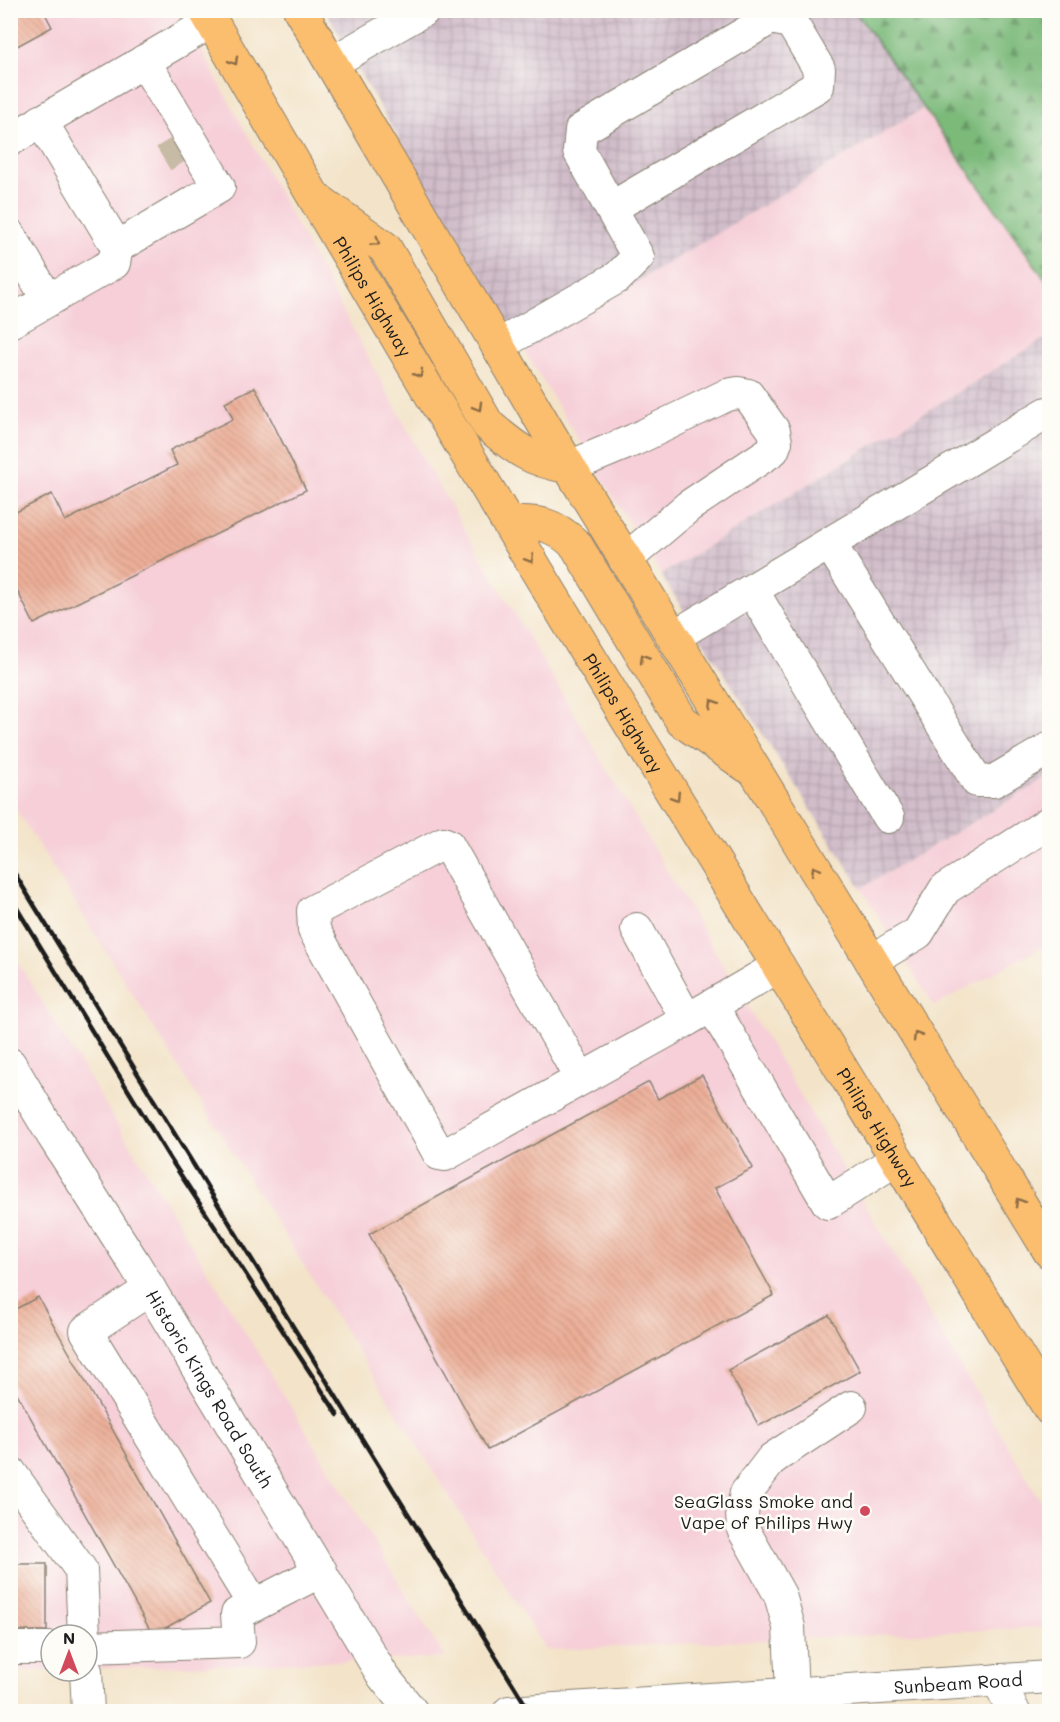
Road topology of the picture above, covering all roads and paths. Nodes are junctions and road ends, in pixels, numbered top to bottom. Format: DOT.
graph roads {
  1 [pos="300,10"];
  2 [pos="424,10"];
  3 [pos="208,16"];
  4 [pos="144,61"];
  5 [pos="331,63"];
  6 [pos="167,99"];
  7 [pos="41,121"];
  8 [pos="10,140"];
  9 [pos="205,195"];
  10 [pos="312,195"];
  11 [pos="611,208"];
  12 [pos="10,236"];
  13 [pos="117,247"];
  14 [pos="48,300"];
  15 [pos="10,322"];
  16 [pos="497,346"];
  17 [pos="1050,414"];
  18 [pos="569,467"];
  19 [pos="509,523"];
  20 [pos="830,544"];
  21 [pos="625,560"];
  22 [pos="752,590"];
  23 [pos="673,637"];
  24 [pos="1050,748"];
  25 [pos="756,772"];
  26 [pos="888,817"];
  27 [pos="1050,822"];
  28 [pos="637,929"];
  29 [pos="871,961"];
  30 [pos="779,966"];
  31 [pos="700,1013"];
  32 [pos="10,1064"];
  33 [pos="581,1079"];
  34 [pos="897,1159"];
  35 [pos="1050,1252"];
  36 [pos="150,1289"];
  37 [pos="851,1407"];
  38 [pos="1050,1409"];
  39 [pos="10,1472"];
  40 [pos="321,1570"];
  41 [pos="254,1605"];
  42 [pos="83,1623"];
  43 [pos="99,1647"];
  44 [pos="10,1648"];
  45 [pos="39,1648"];
  46 [pos="1050,1677"];
  47 [pos="998,1680"];
  48 [pos="87,1683"];
  49 [pos="792,1693"];
  50 [pos="831,1701"];
  51 [pos="88,1712"];
  52 [pos="412,1712"];
  53 [pos="509,1712"];
  54 [pos="1014,1712"];
  1 -- 5 [label="main road"];
  2 -- 5 [label="street"];
  3 -- 4 [label="street"];
  3 -- 10 [label="main road, Philips Highway, one-way"];
  4 -- 6 [label="street"];
  4 -- 7 [label="street"];
  5 -- 16 [label="main road"];
  6 -- 9 [label="street"];
  6 -- 9 [label="street"];
  7 -- 8 [label="street"];
  7 -- 13 [label="street"];
  9 -- 13 [label="street"];
  10 -- 18 [label="main road, one-way"];
  10 -- 19 [label="main road, Philips Highway, one-way"];
  11 -- 11 [label="street"];
  11 -- 16 [label="street"];
  12 -- 14 [label="street"];
  13 -- 14 [label="street"];
  14 -- 15 [label="street"];
  16 -- 18 [label="main road"];
  17 -- 20 [label="street"];
  18 -- 21 [label="main road"];
  18 -- 21 [label="street"];
  25 -- 19 [label="main road, one-way"];
  19 -- 30 [label="main road, Philips Highway, one-way"];
  20 -- 22 [label="street"];
  20 -- 24 [label="street"];
  21 -- 23 [label="main road"];
  22 -- 23 [label="street"];
  22 -- 26 [label="street"];
  25 -- 23 [label="main road, one-way"];
  29 -- 25 [label="main road, one-way"];
  27 -- 29 [label="street"];
  28 -- 31 [label="street"];
  35 -- 29 [label="main road, one-way"];
  30 -- 31 [label="street"];
  30 -- 34 [label="main road, Philips Highway"];
  31 -- 33 [label="street"];
  31 -- 34 [label="street"];
  32 -- 36 [label="street, Historic Kings Road South"];
  33 -- 33 [label="street"];
  34 -- 38 [label="main road, Philips Highway"];
  36 -- 40 [label="street, Historic Kings Road South"];
  36 -- 41 [label="street"];
  37 -- 49 [label="street"];
  39 -- 42 [label="street"];
  40 -- 41 [label="street"];
  40 -- 52 [label="street, Historic Kings Road South"];
  41 -- 43 [label="street"];
  44 -- 45 [label="street"];
  46 -- 47 [label="street, Sunbeam Road"];
  47 -- 50 [label="street, Sunbeam Road"];
  47 -- 54 [label="street"];
  48 -- 51 [label="street"];
  49 -- 50 [label="street, Sunbeam Road"];
  49 -- 53 [label="street, Sunbeam Road"];
}
